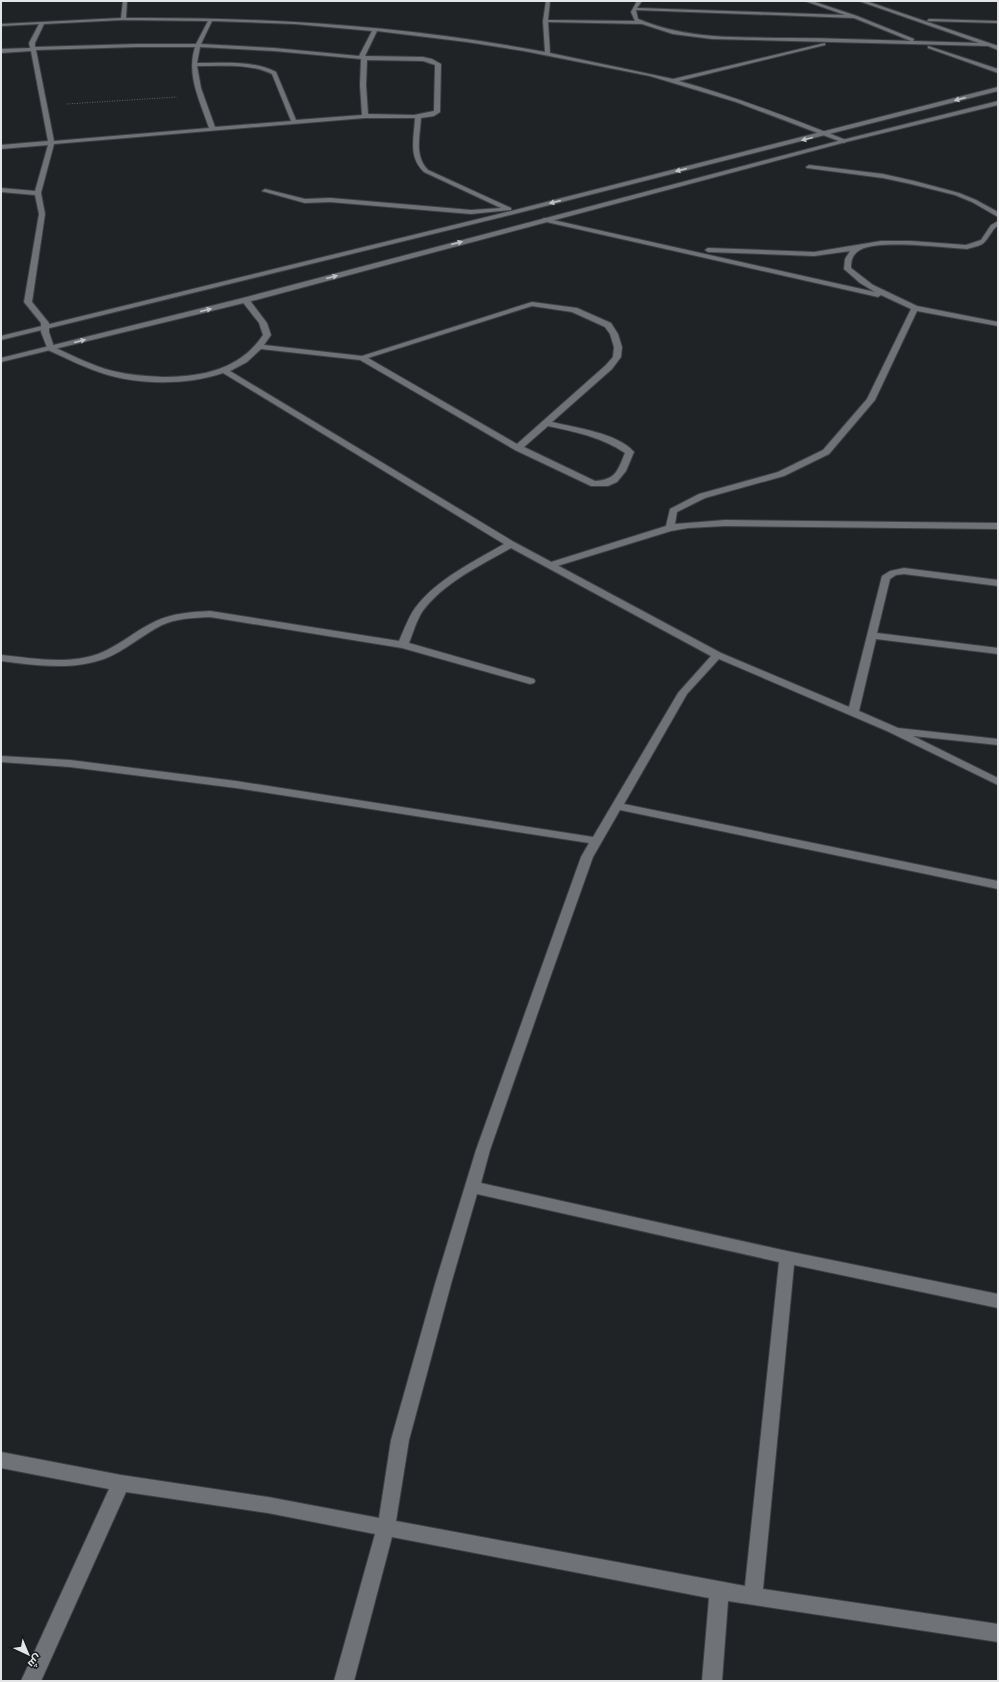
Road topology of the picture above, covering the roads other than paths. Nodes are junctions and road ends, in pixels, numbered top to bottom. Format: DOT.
graph roads {
  1 [pos="125,1"];
  2 [pos="548,1"];
  3 [pos="640,1"];
  4 [pos="807,1"];
  5 [pos="861,1"];
  6 [pos="634,9"];
  7 [pos="856,17"];
  8 [pos="123,19"];
  9 [pos="915,20"];
  10 [pos="210,21"];
  11 [pos="545,21"];
  12 [pos="998,22"];
  13 [pos="42,23"];
  14 [pos="642,23"];
  15 [pos="1,26"];
  16 [pos="972,28"];
  17 [pos="375,30"];
  18 [pos="966,30"];
  19 [pos="954,33"];
  20 [pos="837,41"];
  21 [pos="920,43"];
  22 [pos="198,45"];
  23 [pos="987,45"];
  24 [pos="33,48"];
  25 [pos="998,48"];
  26 [pos="1,50"];
  27 [pos="548,54"];
  28 [pos="364,58"];
  29 [pos="194,64"];
  30 [pos="998,71"];
  31 [pos="673,81"];
  32 [pos="998,89"];
  33 [pos="998,103"];
  34 [pos="365,116"];
  35 [pos="418,116"];
  36 [pos="294,122"];
  37 [pos="874,122"];
  38 [pos="892,128"];
  39 [pos="213,130"];
  40 [pos="826,134"];
  41 [pos="844,141"];
  42 [pos="51,143"];
  43 [pos="1,147"];
  44 [pos="809,167"];
  45 [pos="1,190"];
  46 [pos="265,191"];
  47 [pos="38,193"];
  48 [pos="509,209"];
  49 [pos="516,212"];
  50 [pos="998,215"];
  51 [pos="544,220"];
  52 [pos="998,223"];
  53 [pos="858,248"];
  54 [pos="676,249"];
  55 [pos="891,298"];
  56 [pos="245,300"];
  57 [pos="915,308"];
  58 [pos="998,324"];
  59 [pos="45,326"];
  60 [pos="1,338"];
  61 [pos="260,347"];
  62 [pos="51,348"];
  63 [pos="362,358"];
  64 [pos="1,360"];
  65 [pos="225,371"];
  66 [pos="545,423"];
  67 [pos="518,448"];
  68 [pos="998,526"];
  69 [pos="670,528"];
  70 [pos="511,544"];
  71 [pos="550,565"];
  72 [pos="998,583"];
  73 [pos="872,635"];
  74 [pos="403,645"];
  75 [pos="998,652"];
  76 [pos="717,654"];
  77 [pos="1,658"];
  78 [pos="530,682"];
  79 [pos="853,713"];
  80 [pos="892,730"];
  81 [pos="998,742"];
  82 [pos="1,759"];
  83 [pos="998,782"];
  84 [pos="617,806"];
  85 [pos="597,842"];
  86 [pos="998,885"];
  87 [pos="472,1186"];
  88 [pos="787,1257"];
  89 [pos="998,1301"];
  90 [pos="1,1460"];
  91 [pos="121,1483"];
  92 [pos="386,1527"];
  93 [pos="719,1591"];
  94 [pos="754,1596"];
  95 [pos="998,1633"];
  96 [pos="31,1681"];
  97 [pos="344,1681"];
  98 [pos="712,1681"];
  1 -- 8 [label="street"];
  2 -- 11 [label="street"];
  3 -- 6 [label="street"];
  4 -- 7 [label="street"];
  5 -- 9 [label="street"];
  6 -- 7 [label="street"];
  6 -- 14 [label="street"];
  7 -- 21 [label="street"];
  8 -- 10 [label="street"];
  8 -- 13 [label="street"];
  9 -- 12 [label="street"];
  9 -- 19 [label="street"];
  10 -- 17 [label="street"];
  10 -- 22 [label="street"];
  11 -- 14 [label="street"];
  11 -- 27 [label="street"];
  12 -- 16 [label="street"];
  13 -- 15 [label="street"];
  13 -- 24 [label="street"];
  14 -- 20 [label="street"];
  17 -- 27 [label="street"];
  17 -- 28 [label="street"];
  18 -- 19 [label="street"];
  19 -- 23 [label="street"];
  20 -- 21 [label="street"];
  20 -- 31 [label="street"];
  21 -- 23 [label="street"];
  21 -- 30 [label="street"];
  22 -- 24 [label="street"];
  22 -- 28 [label="street"];
  22 -- 29 [label="street"];
  23 -- 25 [label="street"];
  24 -- 26 [label="street"];
  24 -- 42 [label="street"];
  27 -- 31 [label="street"];
  28 -- 34 [label="street"];
  28 -- 35 [label="street"];
  29 -- 36 [label="street"];
  29 -- 39 [label="street"];
  31 -- 40 [label="street"];
  32 -- 37 [label="street, one-way"];
  33 -- 38 [label="street"];
  34 -- 35 [label="street"];
  34 -- 36 [label="street"];
  35 -- 48 [label="street"];
  36 -- 39 [label="street"];
  37 -- 38 [label="street"];
  37 -- 40 [label="street"];
  38 -- 41 [label="street"];
  39 -- 42 [label="street"];
  40 -- 41 [label="street"];
  40 -- 49 [label="street, one-way"];
  41 -- 51 [label="street"];
  42 -- 43 [label="street"];
  42 -- 47 [label="street"];
  44 -- 50 [label="street"];
  45 -- 47 [label="street"];
  46 -- 48 [label="street"];
  47 -- 59 [label="street"];
  48 -- 49 [label="street"];
  49 -- 59 [label="street"];
  51 -- 54 [label="street"];
  56 -- 51 [label="street, one-way"];
  52 -- 53 [label="street"];
  53 -- 54 [label="street"];
  53 -- 55 [label="street"];
  54 -- 55 [label="street"];
  55 -- 57 [label="street"];
  56 -- 61 [label="street"];
  62 -- 56 [label="street, one-way"];
  57 -- 58 [label="street"];
  57 -- 69 [label="street"];
  59 -- 60 [label="street"];
  59 -- 62 [label="street"];
  61 -- 63 [label="street"];
  61 -- 65 [label="street"];
  62 -- 64 [label="street"];
  62 -- 65 [label="street"];
  63 -- 66 [label="street"];
  63 -- 67 [label="street"];
  65 -- 70 [label="street"];
  66 -- 67 [label="street"];
  66 -- 67 [label="street"];
  68 -- 69 [label="street"];
  69 -- 71 [label="street"];
  70 -- 71 [label="street"];
  70 -- 74 [label="street"];
  71 -- 76 [label="street"];
  72 -- 73 [label="street"];
  73 -- 75 [label="street"];
  73 -- 79 [label="street"];
  74 -- 77 [label="street"];
  74 -- 78 [label="street"];
  76 -- 79 [label="street"];
  76 -- 84 [label="street"];
  79 -- 80 [label="street"];
  80 -- 81 [label="street"];
  80 -- 83 [label="street"];
  82 -- 85 [label="street"];
  84 -- 85 [label="street"];
  84 -- 86 [label="street"];
  85 -- 87 [label="street"];
  87 -- 88 [label="street"];
  87 -- 92 [label="street"];
  88 -- 89 [label="street"];
  88 -- 94 [label="street"];
  90 -- 91 [label="street"];
  91 -- 92 [label="street"];
  91 -- 96 [label="street"];
  92 -- 93 [label="street"];
  92 -- 97 [label="street"];
  93 -- 94 [label="street"];
  93 -- 98 [label="street"];
  94 -- 95 [label="street"];
}
